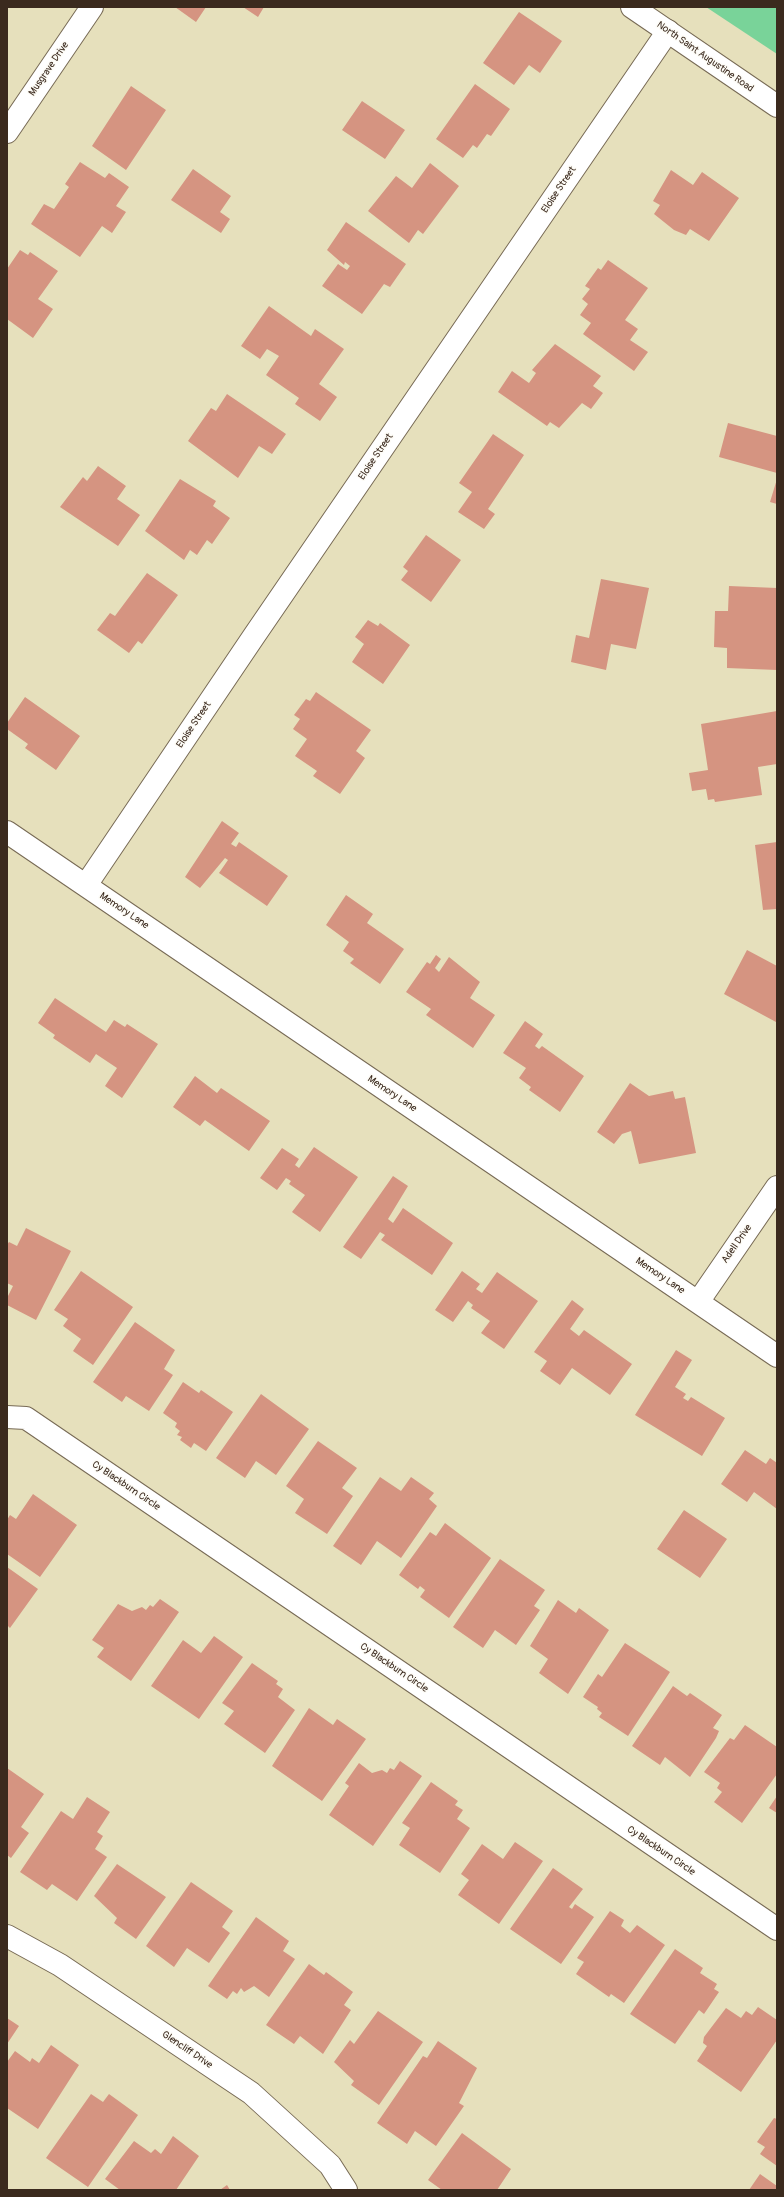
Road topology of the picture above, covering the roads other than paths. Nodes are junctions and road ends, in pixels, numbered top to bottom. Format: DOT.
graph roads {
  1 [pos="92,7"];
  2 [pos="632,7"];
  3 [pos="668,31"];
  4 [pos="777,106"];
  5 [pos="7,132"];
  6 [pos="7,832"];
  7 [pos="86,885"];
  8 [pos="777,1187"];
  9 [pos="698,1302"];
  10 [pos="777,1356"];
  11 [pos="7,1417"];
  12 [pos="777,1929"];
  13 [pos="7,1936"];
  14 [pos="346,2190"];
  1 -- 5 [label="street, Musgrave Drive"];
  2 -- 3 [label="street, North Saint Augustine Road"];
  3 -- 4 [label="street, North Saint Augustine Road"];
  3 -- 7 [label="street, Eloise Street"];
  6 -- 7 [label="street, Memory Lane"];
  7 -- 9 [label="street, Memory Lane"];
  8 -- 9 [label="street, Adell Drive"];
  9 -- 10 [label="street, Memory Lane"];
  11 -- 12 [label="street, Cy Blackburn Circle"];
  13 -- 14 [label="street, Glencliff Drive"];
}
